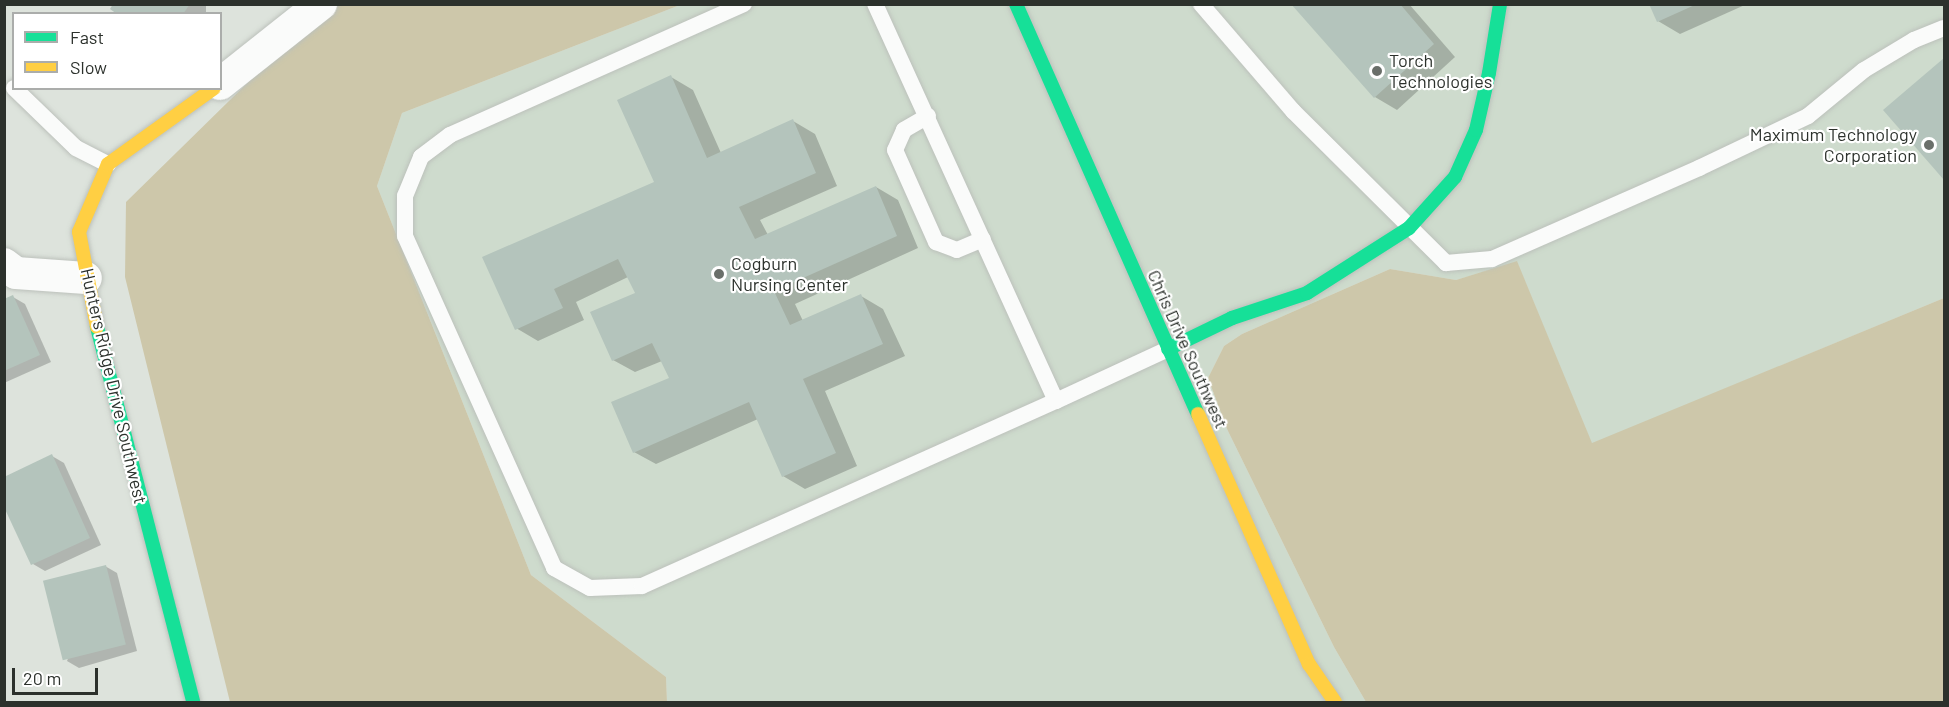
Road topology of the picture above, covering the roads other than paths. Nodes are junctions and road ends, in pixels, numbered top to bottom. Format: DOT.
graph roads {
  1 [pos="321,4"];
  2 [pos="744,4"];
  3 [pos="875,4"];
  4 [pos="1016,4"];
  5 [pos="1201,4"];
  6 [pos="1500,4"];
  7 [pos="1944,28"];
  8 [pos="222,82"];
  9 [pos="16,90"];
  10 [pos="211,90"];
  11 [pos="928,116"];
  12 [pos="108,164"];
  13 [pos="1409,228"];
  14 [pos="983,239"];
  15 [pos="4,264"];
  16 [pos="87,278"];
  17 [pos="1168,349"];
  18 [pos="1056,401"];
  19 [pos="193,702"];
  20 [pos="1335,702"];
  1 -- 8 [label="street"];
  2 -- 18 [label="lane"];
  3 -- 11 [label="lane"];
  4 -- 17 [label="street, Chris Drive Southwest"];
  5 -- 13 [label="lane"];
  6 -- 13 [label="street"];
  7 -- 13 [label="lane"];
  9 -- 12 [label="lane"];
  10 -- 12 [label="street"];
  11 -- 14 [label="lane"];
  11 -- 14 [label="lane"];
  12 -- 16 [label="street, Hunters Ridge Drive Southwest"];
  13 -- 17 [label="street"];
  14 -- 18 [label="lane"];
  15 -- 16 [label="street"];
  16 -- 19 [label="street, Hunters Ridge Drive Southwest"];
  17 -- 18 [label="lane"];
  17 -- 20 [label="street, Chris Drive Southwest"];
}
